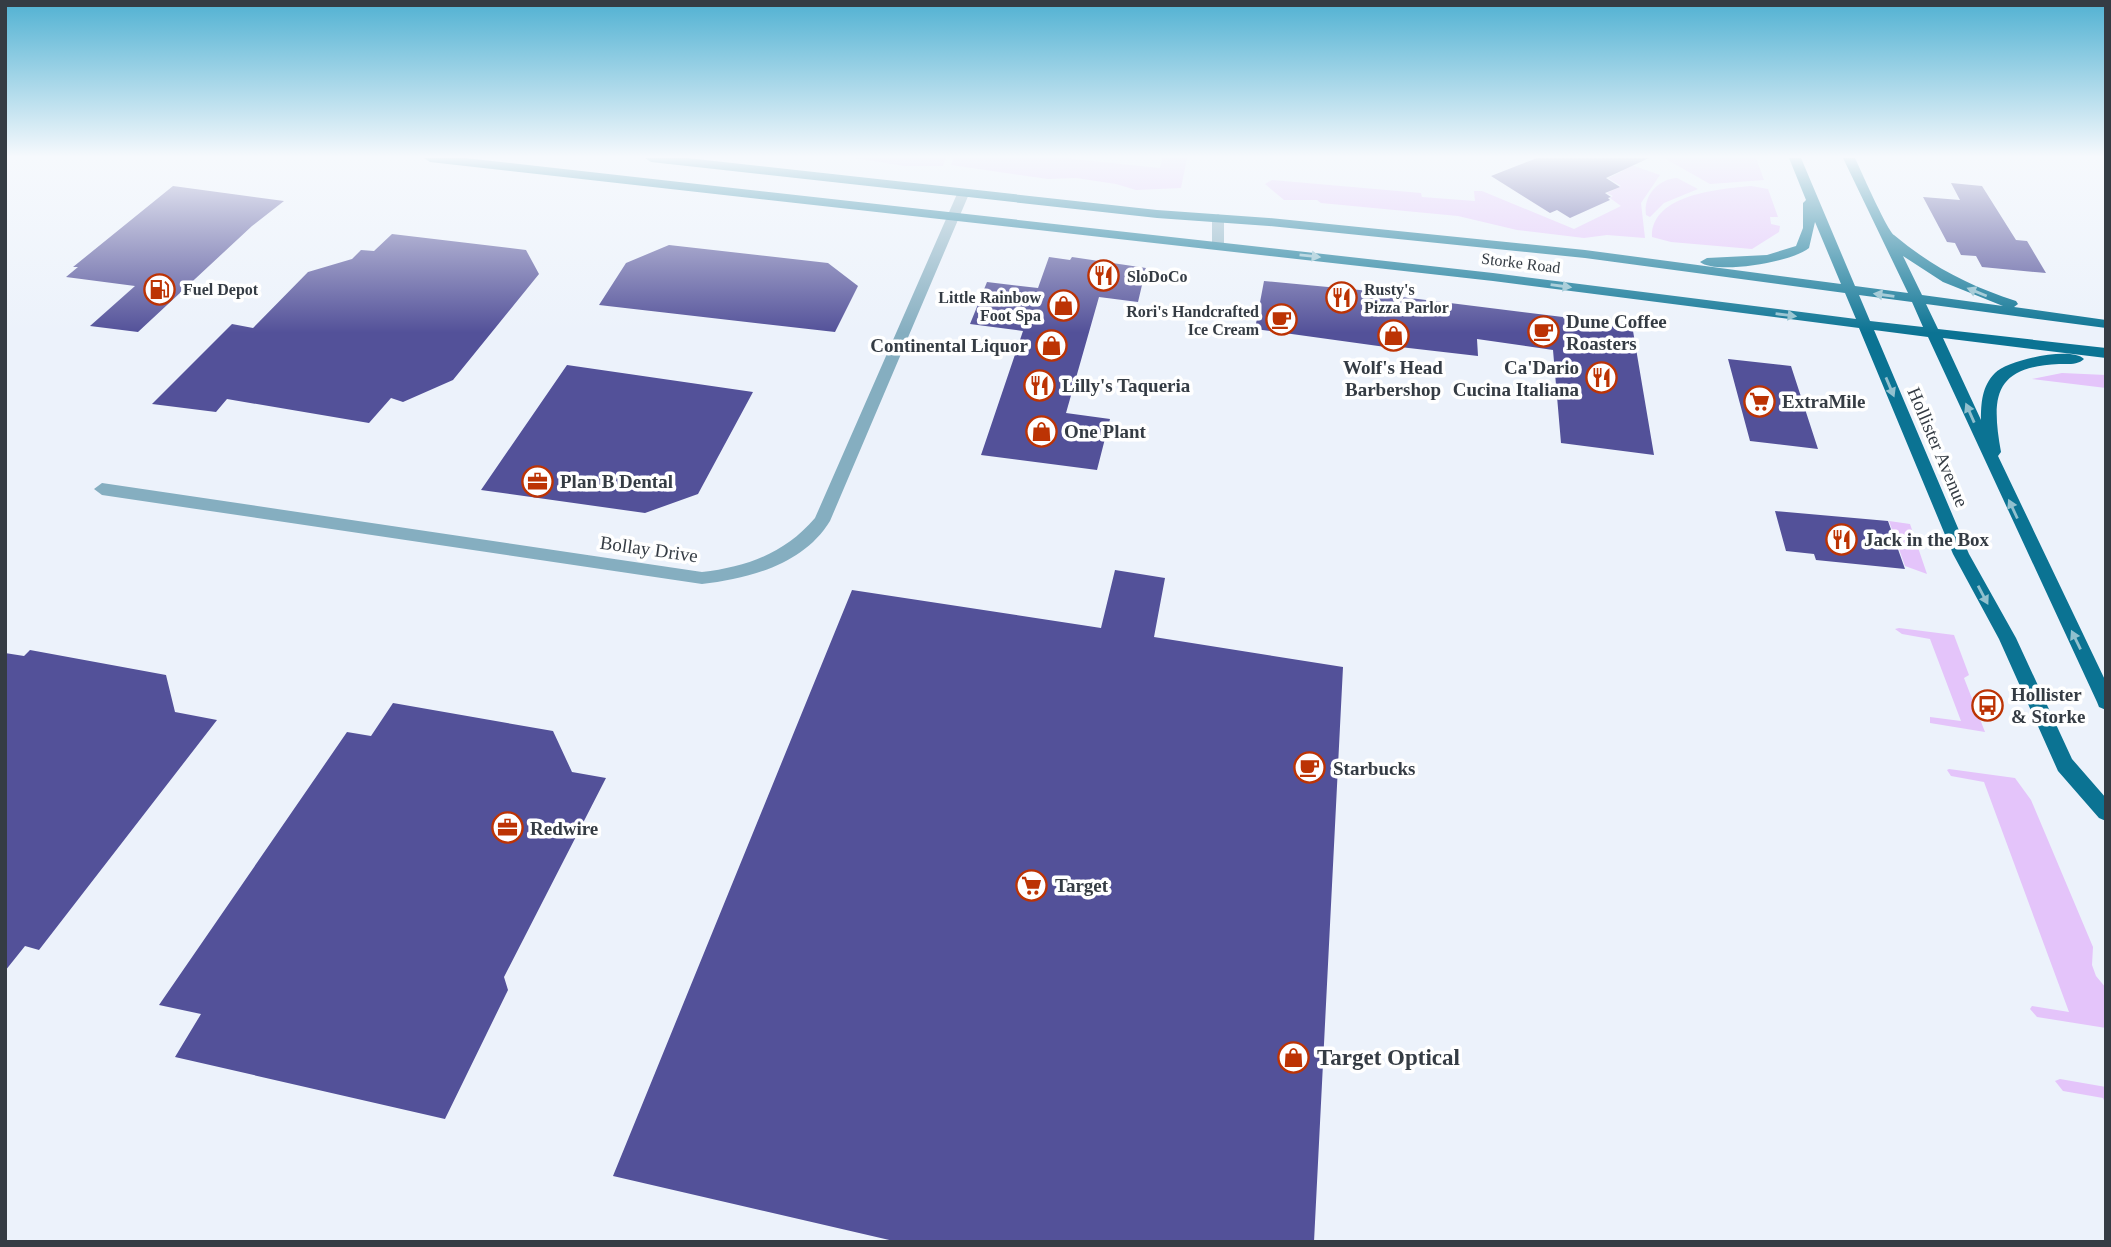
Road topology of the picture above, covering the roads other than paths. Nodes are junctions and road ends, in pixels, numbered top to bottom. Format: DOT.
graph roads {
  1 [pos="946,216"];
  2 [pos="1199,216"];
  3 [pos="1809,216"];
  4 [pos="1819,216"];
  5 [pos="1878,216"];
  6 [pos="953,217"];
  7 [pos="1218,218"];
  8 [pos="1881,223"];
  9 [pos="1218,246"];
  10 [pos="1585,254"];
  11 [pos="1850,290"];
  12 [pos="1918,300"];
  13 [pos="2090,322"];
  14 [pos="2106,324"];
  15 [pos="1863,325"];
  16 [pos="1933,333"];
  17 [pos="2106,352"];
  18 [pos="2106,359"];
  19 [pos="1998,475"];
  20 [pos="102,489"];
  21 [pos="2106,702"];
  22 [pos="2106,812"];
  1 -- 6 [label="main road, Storke Road"];
  2 -- 7 [label="main road, Storke Road"];
  3 -- 10 [label="main road"];
  4 -- 11 [label="main road, Hollister Avenue"];
  5 -- 8 [label="main road"];
  6 -- 9 [label="main road, Storke Road"];
  6 -- 20 [label="street, Bollay Drive"];
  7 -- 9 [label="street"];
  7 -- 10 [label="main road, Storke Road"];
  8 -- 12 [label="main road"];
  13 -- 8 [label="main road, one-way"];
  9 -- 15 [label="main road, Storke Road, one-way"];
  10 -- 11 [label="main road, Storke Road"];
  12 -- 11 [label="main road, Storke Road, one-way"];
  11 -- 15 [label="main road, Hollister Avenue"];
  12 -- 13 [label="main road, Storke Road"];
  12 -- 16 [label="main road"];
  13 -- 14 [label="main road, Storke Road"];
  15 -- 16 [label="main road, Storke Road"];
  15 -- 22 [label="main road, Hollister Avenue, one-way"];
  16 -- 17 [label="main road, Storke Road"];
  19 -- 16 [label="main road, one-way"];
  18 -- 19 [label="main road"];
  21 -- 19 [label="main road, one-way"];
}
